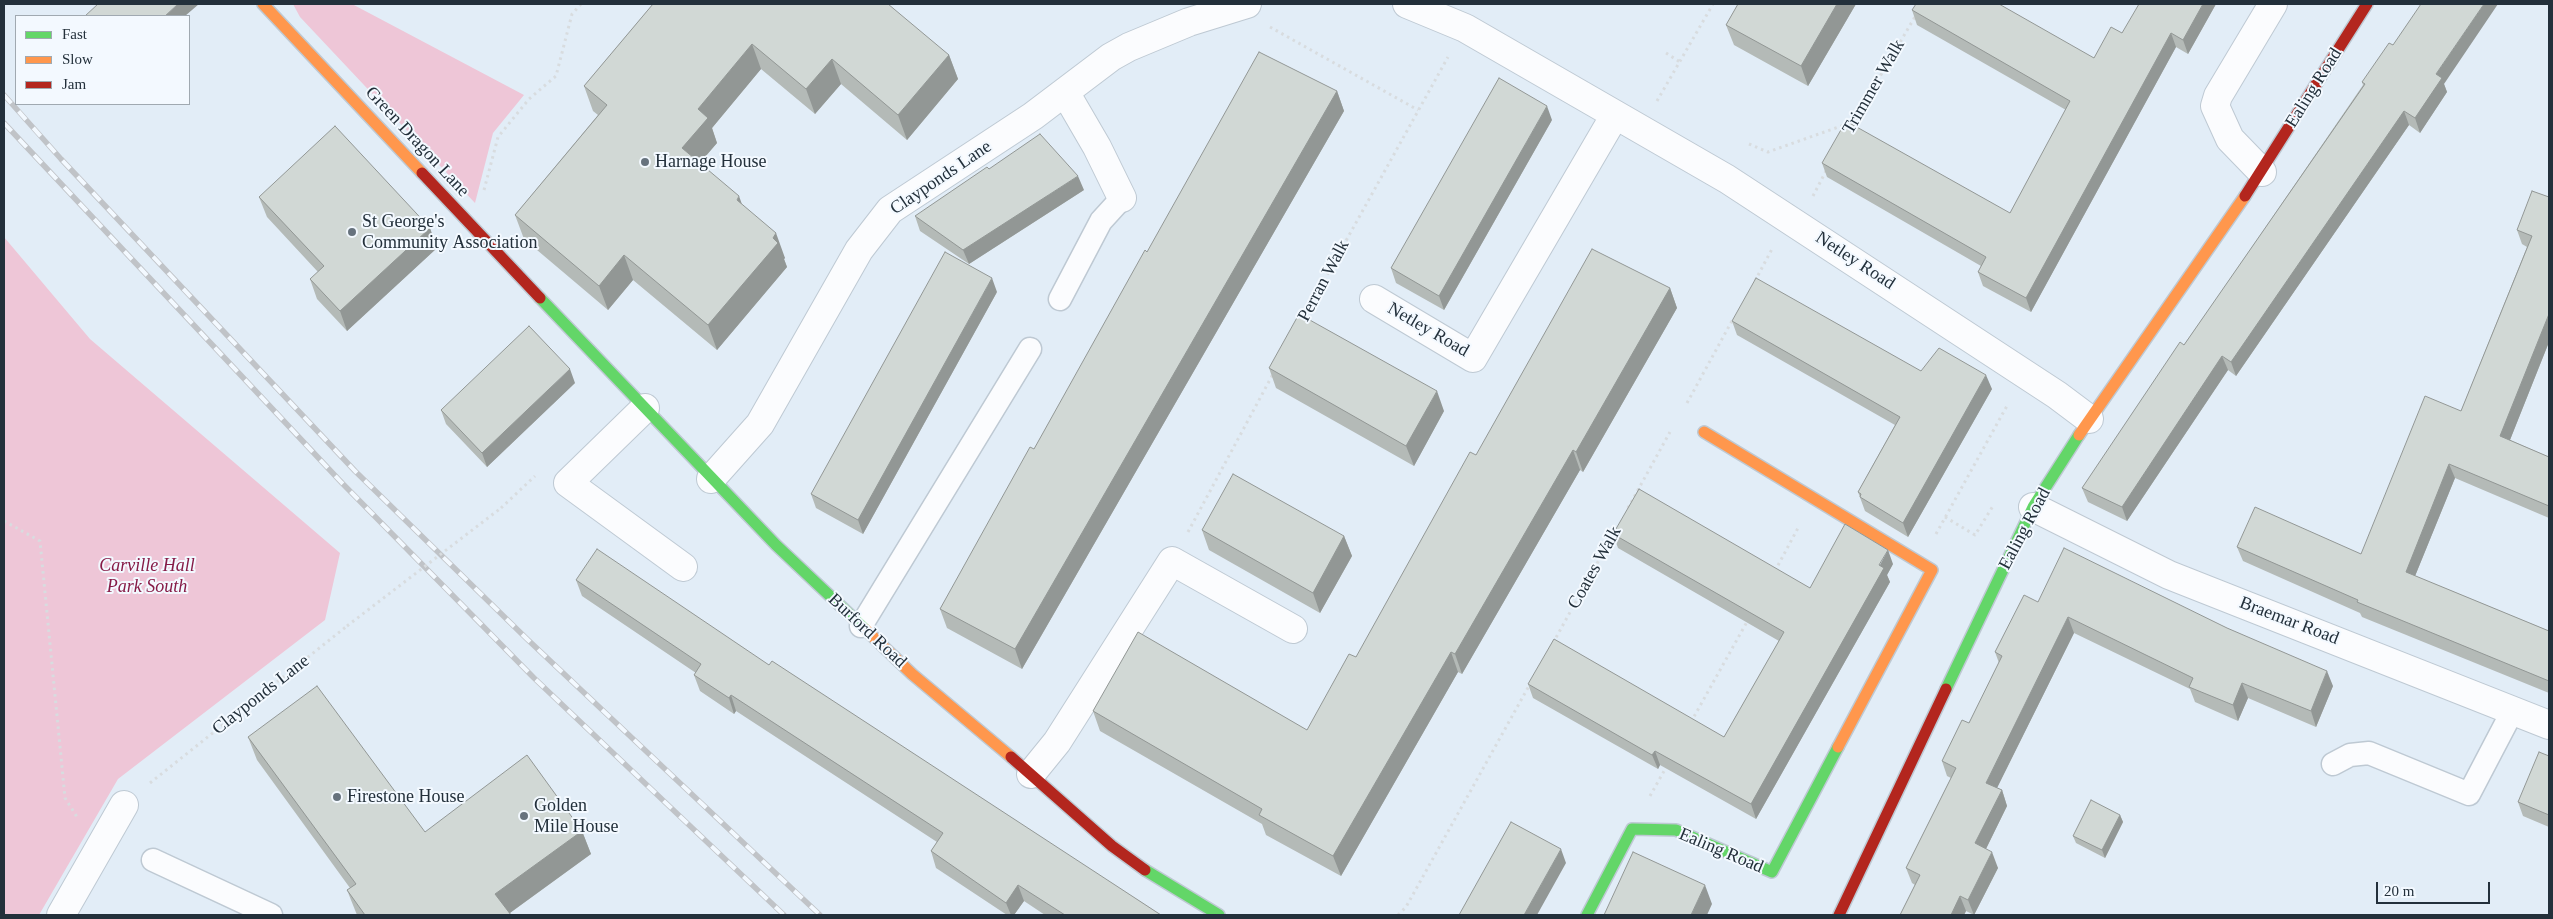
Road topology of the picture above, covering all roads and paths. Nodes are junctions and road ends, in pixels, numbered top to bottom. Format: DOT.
graph roads {
  1 [pos="263,4"];
  2 [pos="581,4"];
  3 [pos="1407,4"];
  4 [pos="1712,4"];
  5 [pos="2273,4"];
  6 [pos="2367,4"];
  7 [pos="1240,5"];
  8 [pos="1918,12"];
  9 [pos="1465,28"];
  10 [pos="1666,53"];
  11 [pos="1680,62"];
  12 [pos="1065,92"];
  13 [pos="1418,110"];
  14 [pos="1615,115"];
  15 [pos="1853,122"];
  16 [pos="1641,130"];
  17 [pos="1849,130"];
  18 [pos="1749,144"];
  19 [pos="1830,164"];
  20 [pos="2262,172"];
  21 [pos="1122,198"];
  22 [pos="1794,221"];
  23 [pos="474,228"];
  24 [pos="1750,288"];
  25 [pos="1060,299"];
  26 [pos="1374,299"];
  27 [pos="1736,314"];
  28 [pos="1299,326"];
  29 [pos="1030,349"];
  30 [pos="1276,370"];
  31 [pos="2016,401"];
  32 [pos="645,408"];
  33 [pos="1682,410"];
  34 [pos="2089,419"];
  35 [pos="1673,428"];
  36 [pos="1704,432"];
  37 [pos="711,479"];
  38 [pos="1815,499"];
  39 [pos="1996,503"];
  40 [pos="2033,507"];
  41 [pos="500,508"];
  42 [pos="1624,515"];
  43 [pos="1945,518"];
  44 [pos="4,521"];
  45 [pos="1619,524"];
  46 [pos="1172,561"];
  47 [pos="1919,562"];
  48 [pos="683,567"];
  49 [pos="1771,577"];
  50 [pos="1752,612"];
  51 [pos="860,626"];
  52 [pos="1293,629"];
  53 [pos="1551,646"];
  54 [pos="1532,681"];
  55 [pos="2513,710"];
  56 [pos="1690,725"];
  57 [pos="2549,725"];
  58 [pos="1670,760"];
  59 [pos="2333,764"];
  60 [pos="1031,774"];
  61 [pos="124,805"];
  62 [pos="1632,829"];
  63 [pos="106,835"];
  64 [pos="153,860"];
  65 [pos="61,915"];
  66 [pos="271,915"];
  67 [pos="1219,915"];
  68 [pos="1398,915"];
  69 [pos="1587,915"];
  70 [pos="1839,915"];
  1 -- 23 [label="street, Green Dragon Lane"];
  2 -- 23 [label="path"];
  3 -- 9 [label="street, Netley Road"];
  4 -- 11 [label="path"];
  5 -- 20 [label="street"];
  6 -- 20 [label="street, Ealing Road"];
  7 -- 12 [label="street, Clayponds Lane"];
  7 -- 13 [label="path"];
  8 -- 15 [label="path, Trimmer Walk"];
  9 -- 13 [label="path, Perran Walk"];
  9 -- 14 [label="street, Netley Road"];
  10 -- 11 [label="path"];
  11 -- 16 [label="path"];
  12 -- 21 [label="street"];
  12 -- 37 [label="street, Clayponds Lane"];
  13 -- 28 [label="path, Perran Walk"];
  14 -- 16 [label="street, Netley Road"];
  14 -- 26 [label="street, Netley Road"];
  15 -- 17 [label="path, Trimmer Walk"];
  15 -- 18 [label="path"];
  16 -- 22 [label="street, Netley Road"];
  19 -- 22 [label="path"];
  20 -- 34 [label="street, Ealing Road"];
  21 -- 25 [label="lane"];
  22 -- 24 [label="path"];
  22 -- 34 [label="street, Netley Road"];
  23 -- 32 [label="street, Green Dragon Lane"];
  27 -- 33 [label="path"];
  29 -- 51 [label="lane"];
  30 -- 46 [label="path"];
  31 -- 43 [label="path"];
  32 -- 37 [label="street, Green Dragon Lane"];
  32 -- 48 [label="street"];
  34 -- 40 [label="street, Ealing Road"];
  35 -- 42 [label="path, Coates Walk"];
  36 -- 38 [label="street"];
  37 -- 51 [label="street, Burford Road"];
  38 -- 47 [label="street"];
  38 -- 49 [label="path"];
  39 -- 43 [label="path"];
  40 -- 55 [label="street, Braemar Road"];
  40 -- 70 [label="street, Ealing Road"];
  41 -- 61 [label="path, Clayponds Lane, bridge"];
  43 -- 47 [label="path"];
  44 -- 63 [label="path"];
  45 -- 53 [label="path, Coates Walk"];
  46 -- 52 [label="street"];
  46 -- 60 [label="street"];
  47 -- 62 [label="street, Ealing Road"];
  50 -- 56 [label="path"];
  51 -- 60 [label="street, Burford Road"];
  54 -- 68 [label="path"];
  55 -- 57 [label="street, Braemar Road"];
  55 -- 59 [label="lane"];
  58 -- 62 [label="path"];
  60 -- 67 [label="street, Burford Road"];
  61 -- 63 [label="street"];
  62 -- 69 [label="street"];
  63 -- 65 [label="street"];
  64 -- 66 [label="lane"];
}
